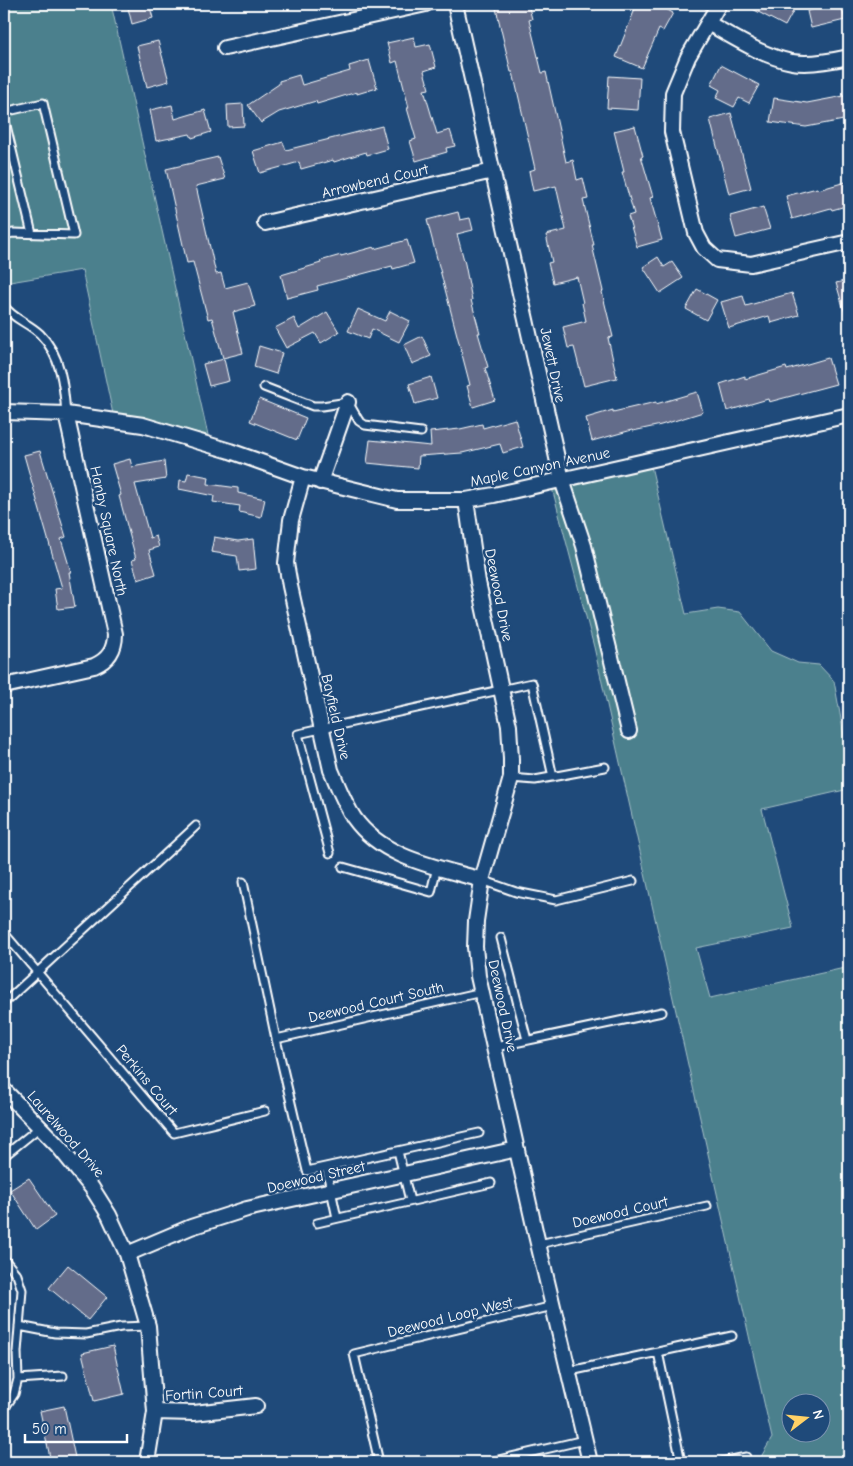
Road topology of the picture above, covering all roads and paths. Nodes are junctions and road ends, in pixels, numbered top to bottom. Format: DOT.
graph roads {
  1 [pos="426,4"];
  2 [pos="455,4"];
  3 [pos="719,4"];
  4 [pos="708,24"];
  5 [pos="225,48"];
  6 [pos="849,57"];
  7 [pos="4,112"];
  8 [pos="4,117"];
  9 [pos="493,171"];
  10 [pos="265,223"];
  11 [pos="4,234"];
  12 [pos="32,234"];
  13 [pos="849,242"];
  14 [pos="4,306"];
  15 [pos="264,387"];
  16 [pos="348,402"];
  17 [pos="4,412"];
  18 [pos="66,414"];
  19 [pos="849,415"];
  20 [pos="421,432"];
  21 [pos="303,477"];
  22 [pos="562,480"];
  23 [pos="320,482"];
  24 [pos="466,500"];
  25 [pos="4,686"];
  26 [pos="502,689"];
  27 [pos="322,729"];
  28 [pos="629,731"];
  29 [pos="605,766"];
  30 [pos="553,777"];
  31 [pos="511,778"];
  32 [pos="196,826"];
  33 [pos="330,853"];
  34 [pos="342,867"];
  35 [pos="438,867"];
  36 [pos="482,880"];
  37 [pos="633,881"];
  38 [pos="243,882"];
  39 [pos="4,934"];
  40 [pos="501,938"];
  41 [pos="37,972"];
  42 [pos="482,992"];
  43 [pos="4,1004"];
  44 [pos="662,1012"];
  45 [pos="276,1039"];
  46 [pos="527,1040"];
  47 [pos="496,1047"];
  48 [pos="4,1090"];
  49 [pos="265,1111"];
  50 [pos="40,1126"];
  51 [pos="479,1133"];
  52 [pos="517,1148"];
  53 [pos="398,1151"];
  54 [pos="4,1156"];
  55 [pos="326,1167"];
  56 [pos="404,1174"];
  57 [pos="490,1183"];
  58 [pos="331,1190"];
  59 [pos="410,1201"];
  60 [pos="707,1206"];
  61 [pos="337,1218"];
  62 [pos="317,1223"];
  63 [pos="539,1244"];
  64 [pos="127,1254"];
  65 [pos="4,1259"];
  66 [pos="553,1306"];
  67 [pos="19,1326"];
  68 [pos="148,1326"];
  69 [pos="732,1336"];
  70 [pos="658,1352"];
  71 [pos="570,1371"];
  72 [pos="63,1376"];
  73 [pos="18,1379"];
  74 [pos="256,1406"];
  75 [pos="4,1409"];
  76 [pos="154,1412"];
  77 [pos="584,1440"];
  78 [pos="746,1457"];
  79 [pos="147,1462"];
  80 [pos="379,1462"];
  81 [pos="490,1462"];
  82 [pos="590,1462"];
  83 [pos="681,1462"];
  84 [pos="722,1462"];
  1 -- 5 [label="street"];
  2 -- 9 [label="street, Jewett Drive"];
  3 -- 4 [label="street"];
  4 -- 6 [label="street"];
  4 -- 13 [label="street"];
  7 -- 12 [label="lane"];
  8 -- 12 [label="lane"];
  9 -- 10 [label="street, Arrowbend Court"];
  9 -- 22 [label="street, Jewett Drive"];
  11 -- 12 [label="lane"];
  14 -- 18 [label="lane"];
  15 -- 16 [label="lane"];
  16 -- 20 [label="lane"];
  16 -- 23 [label="street"];
  17 -- 18 [label="street, Maple Canyon Avenue"];
  18 -- 21 [label="street, Maple Canyon Avenue"];
  18 -- 25 [label="street, Hanby Square North"];
  19 -- 22 [label="street, Maple Canyon Avenue"];
  21 -- 23 [label="street, Maple Canyon Avenue"];
  21 -- 27 [label="street, Bayfield Drive"];
  22 -- 24 [label="street, Maple Canyon Avenue"];
  22 -- 28 [label="street, Jewett Drive"];
  23 -- 24 [label="street, Maple Canyon Avenue"];
  24 -- 26 [label="street, Deewood Drive"];
  26 -- 27 [label="lane"];
  26 -- 30 [label="lane"];
  26 -- 31 [label="street, Deewood Drive"];
  27 -- 33 [label="lane"];
  27 -- 35 [label="street, Bayfield Drive"];
  29 -- 30 [label="lane"];
  30 -- 31 [label="lane"];
  31 -- 36 [label="street, Deewood Drive"];
  32 -- 41 [label="lane"];
  34 -- 35 [label="lane"];
  35 -- 36 [label="street, Bayfield Drive"];
  36 -- 37 [label="lane"];
  36 -- 42 [label="street, Deewood Drive"];
  38 -- 45 [label="lane"];
  39 -- 41 [label="lane, Perkins Court"];
  40 -- 46 [label="lane"];
  41 -- 43 [label="lane"];
  41 -- 49 [label="lane, Perkins Court"];
  42 -- 45 [label="lane, Deewood Court South"];
  42 -- 47 [label="street, Deewood Drive"];
  44 -- 46 [label="lane"];
  45 -- 55 [label="lane"];
  46 -- 47 [label="lane"];
  47 -- 52 [label="street, Deewood Drive"];
  48 -- 50 [label="street, Laurelwood Drive"];
  50 -- 54 [label="lane"];
  50 -- 64 [label="street, Laurelwood Drive"];
  51 -- 53 [label="lane"];
  52 -- 56 [label="street, Doewood Street"];
  52 -- 63 [label="street, Deewood Drive"];
  53 -- 55 [label="lane"];
  53 -- 56 [label="lane"];
  55 -- 58 [label="lane"];
  56 -- 58 [label="street, Doewood Street"];
  56 -- 59 [label="lane"];
  57 -- 59 [label="lane"];
  58 -- 61 [label="lane"];
  58 -- 64 [label="street, Doewood Street"];
  59 -- 61 [label="lane"];
  60 -- 63 [label="lane, Doewood Court"];
  61 -- 62 [label="lane"];
  63 -- 66 [label="street, Deewood Drive"];
  64 -- 68 [label="street, Laurelwood Drive"];
  65 -- 67 [label="lane"];
  66 -- 71 [label="street, Deewood Drive"];
  66 -- 80 [label="lane, Deewood Loop West"];
  67 -- 68 [label="lane"];
  67 -- 73 [label="lane"];
  68 -- 76 [label="street, Laurelwood Drive"];
  69 -- 70 [label="lane"];
  70 -- 71 [label="lane"];
  70 -- 83 [label="lane"];
  71 -- 77 [label="street, Deewood Drive"];
  72 -- 73 [label="lane"];
  73 -- 75 [label="lane"];
  74 -- 76 [label="street, Fortin Court"];
  76 -- 79 [label="street, Laurelwood Drive"];
  77 -- 81 [label="lane"];
  77 -- 82 [label="street, Deewood Drive"];
  78 -- 84 [label="lane"];
}
